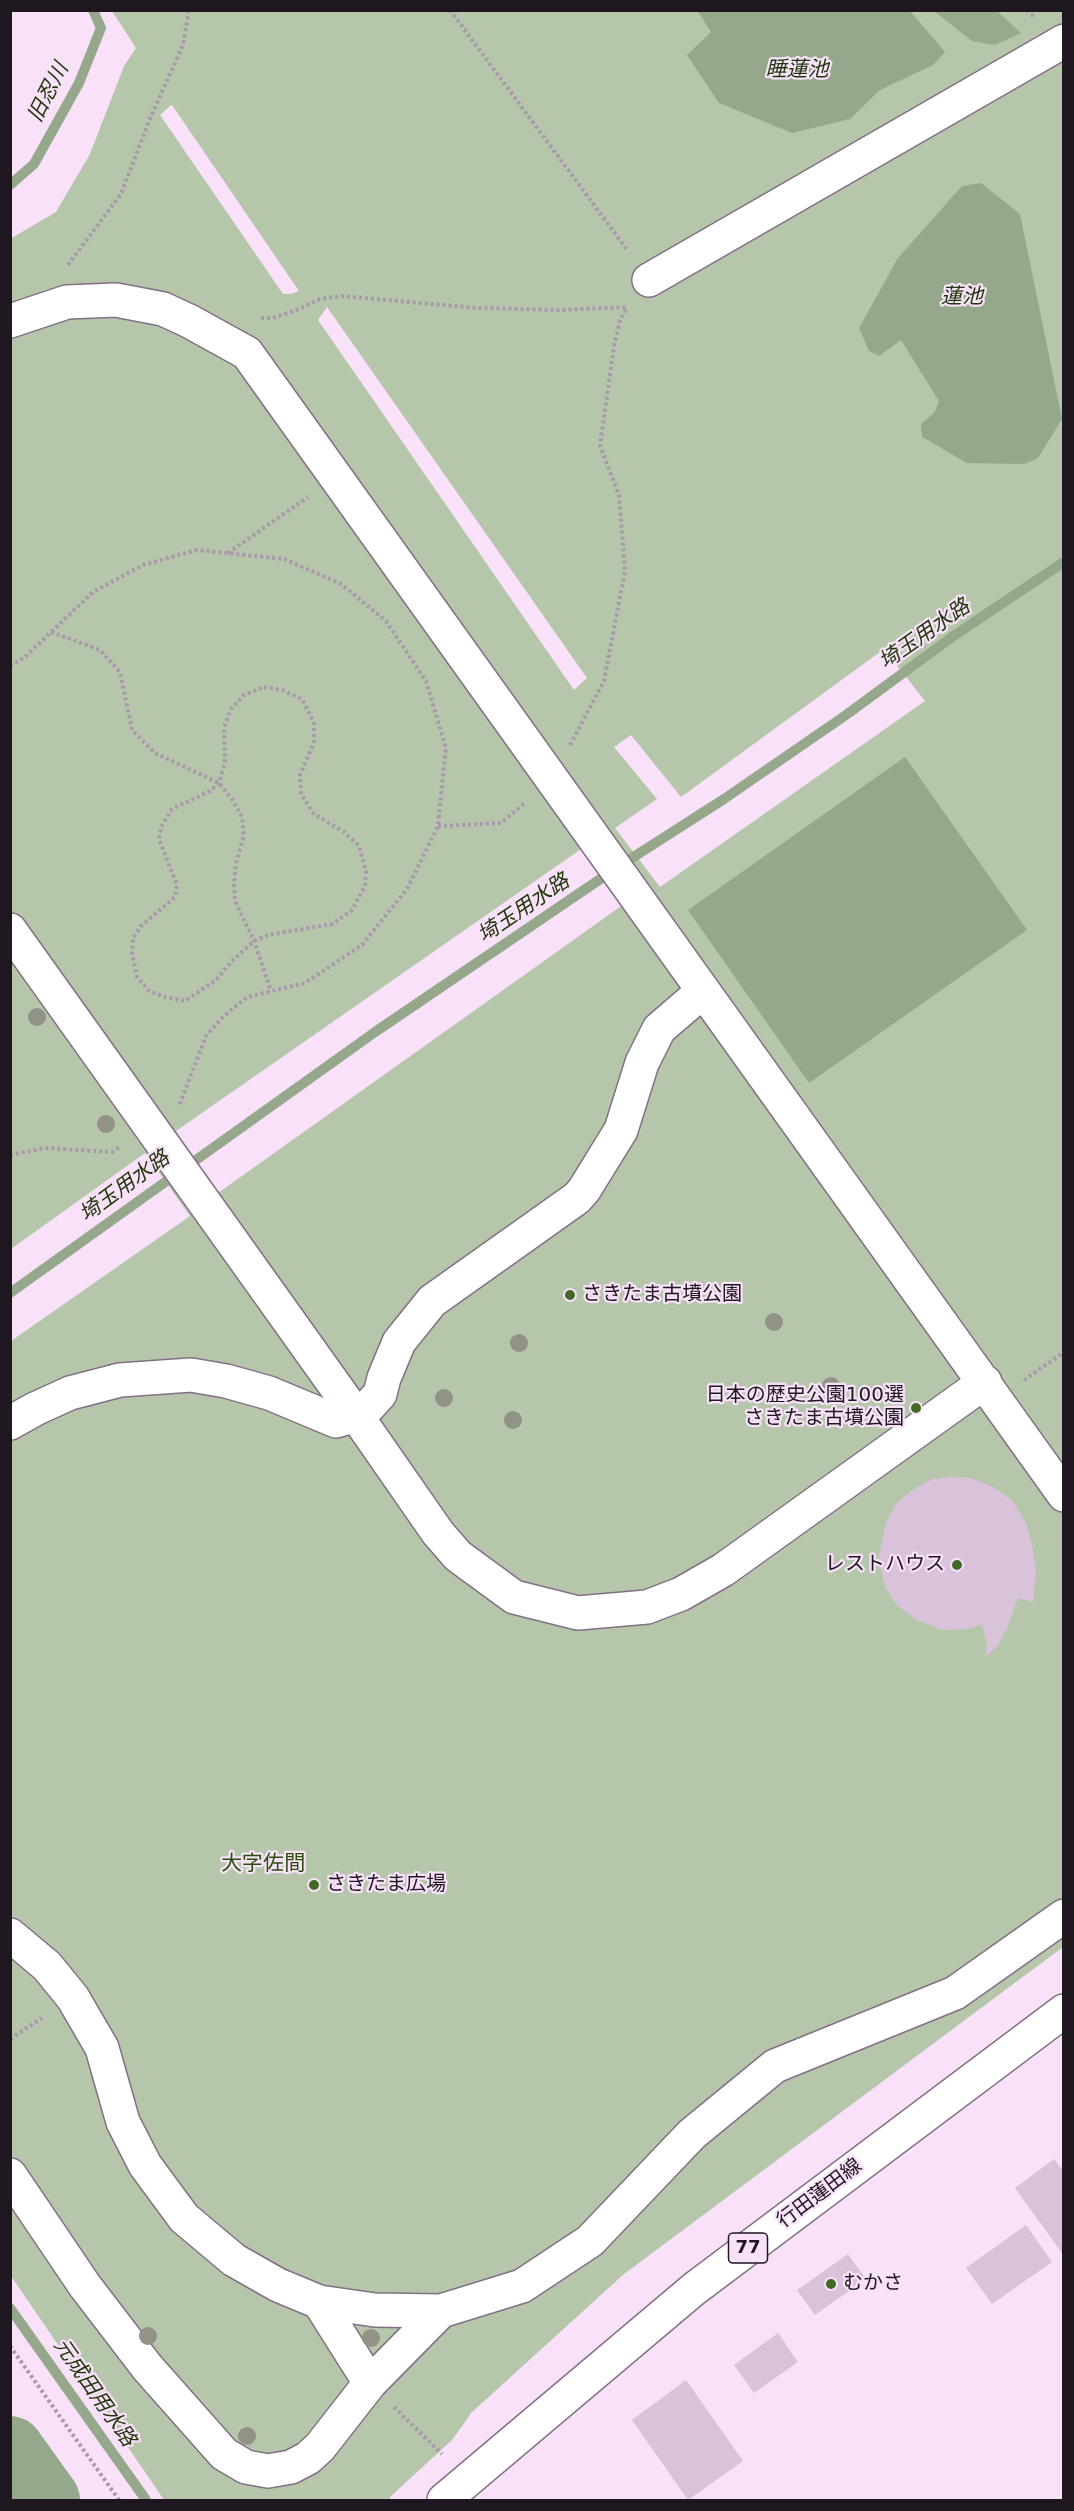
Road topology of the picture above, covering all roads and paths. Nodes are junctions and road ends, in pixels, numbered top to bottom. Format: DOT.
graph roads {
  1 [pos="189,10"];
  2 [pos="450,10"];
  3 [pos="1064,40"];
  4 [pos="649,280"];
  5 [pos="66,302"];
  6 [pos="255,318"];
  7 [pos="10,321"];
  8 [pos="336,478"];
  9 [pos="227,553"];
  10 [pos="51,632"];
  11 [pos="10,666"];
  12 [pos="552,780"];
  13 [pos="219,783"];
  14 [pos="438,826"];
  15 [pos="10,930"];
  16 [pos="254,941"];
  17 [pos="271,991"];
  18 [pos="702,992"];
  19 [pos="150,1127"];
  20 [pos="10,1155"];
  21 [pos="1064,1352"];
  22 [pos="992,1392"];
  23 [pos="356,1415"];
  24 [pos="10,1423"];
  25 [pos="1064,1495"];
  26 [pos="1064,1916"];
  27 [pos="10,1935"];
  28 [pos="1064,2011"];
  29 [pos="10,2175"];
  30 [pos="319,2302"];
  31 [pos="441,2311"];
  32 [pos="10,2346"];
  33 [pos="370,2383"];
  34 [pos="446,2458"];
  35 [pos="119,2500"];
  36 [pos="444,2500"];
  1 -- 5 [label="path"];
  2 -- 4 [label="path"];
  3 -- 4 [label="street"];
  5 -- 7 [label="street"];
  5 -- 8 [label="street"];
  6 -- 12 [label="path"];
  8 -- 9 [label="path"];
  8 -- 12 [label="street"];
  9 -- 10 [label="path"];
  9 -- 14 [label="path"];
  10 -- 11 [label="path"];
  10 -- 13 [label="path"];
  12 -- 14 [label="path"];
  12 -- 18 [label="street"];
  13 -- 16 [label="path"];
  13 -- 16 [label="path"];
  13 -- 16 [label="path"];
  14 -- 17 [label="path"];
  15 -- 19 [label="street"];
  16 -- 17 [label="path"];
  17 -- 19 [label="path"];
  18 -- 22 [label="street"];
  18 -- 23 [label="street"];
  19 -- 20 [label="path"];
  19 -- 23 [label="street"];
  21 -- 22 [label="path"];
  22 -- 23 [label="street"];
  22 -- 25 [label="street"];
  23 -- 24 [label="street"];
  26 -- 31 [label="street"];
  27 -- 30 [label="street"];
  28 -- 36 [label="street, 行田蓮田線 / 77"];
  29 -- 33 [label="street"];
  30 -- 31 [label="street"];
  30 -- 33 [label="street"];
  31 -- 33 [label="street"];
  32 -- 35 [label="path"];
  33 -- 34 [label="path"];
}
